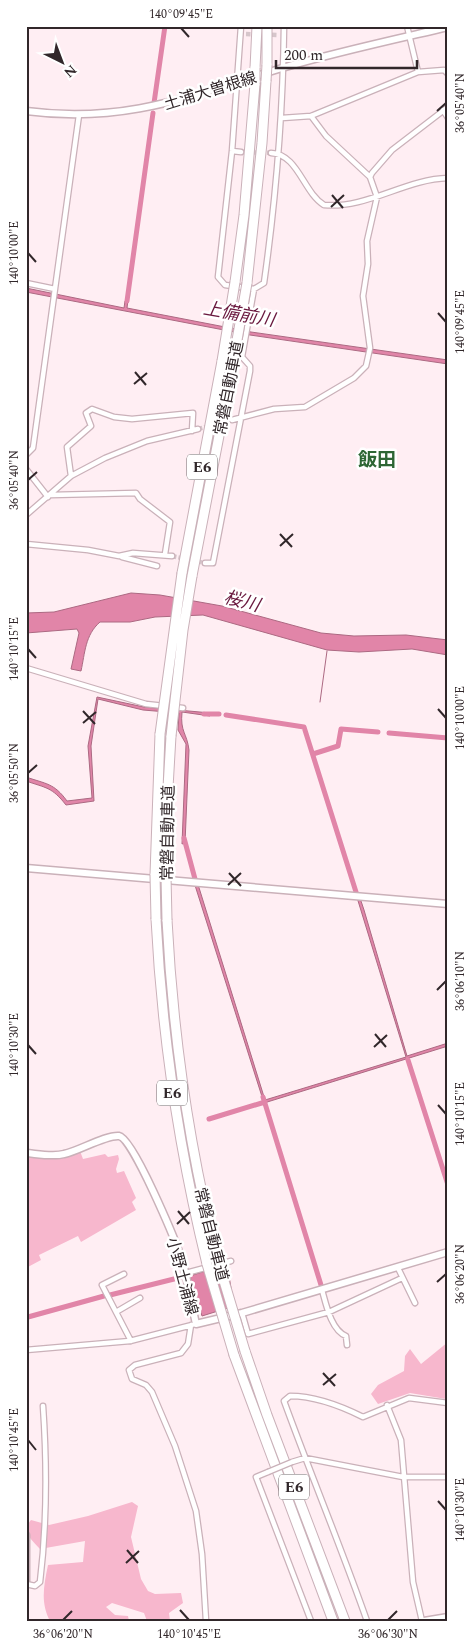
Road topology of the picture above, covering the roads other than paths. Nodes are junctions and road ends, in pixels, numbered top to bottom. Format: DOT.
graph roads {
  1 [pos="241,26"];
  2 [pos="257,26"];
  3 [pos="267,26"];
  4 [pos="284,26"];
  5 [pos="407,26"];
  6 [pos="448,27"];
  7 [pos="240,34"];
  8 [pos="246,34"];
  9 [pos="278,35"];
  10 [pos="284,35"];
  11 [pos="410,36"];
  12 [pos="283,68"];
  13 [pos="418,72"];
  14 [pos="448,74"];
  15 [pos="237,82"];
  16 [pos="446,109"];
  17 [pos="26,111"];
  18 [pos="79,115"];
  19 [pos="311,116"];
  20 [pos="282,118"];
  21 [pos="448,118"];
  22 [pos="232,151"];
  23 [pos="241,152"];
  24 [pos="271,153"];
  25 [pos="279,154"];
  26 [pos="370,177"];
  27 [pos="448,178"];
  28 [pos="377,197"];
  29 [pos="26,283"];
  30 [pos="250,286"];
  31 [pos="55,290"];
  32 [pos="241,418"];
  33 [pos="232,420"];
  34 [pos="198,429"];
  35 [pos="192,431"];
  36 [pos="26,455"];
  37 [pos="26,469"];
  38 [pos="71,476"];
  39 [pos="50,496"];
  40 [pos="26,515"];
  41 [pos="26,544"];
  42 [pos="165,554"];
  43 [pos="119,556"];
  44 [pos="172,556"];
  45 [pos="205,563"];
  46 [pos="157,566"];
  47 [pos="26,668"];
  48 [pos="183,708"];
  49 [pos="26,868"];
  50 [pos="448,904"];
  51 [pos="26,1153"];
  52 [pos="448,1252"];
  53 [pos="231,1261"];
  54 [pos="398,1268"];
  55 [pos="186,1273"];
  56 [pos="124,1274"];
  57 [pos="402,1278"];
  58 [pos="322,1290"];
  59 [pos="140,1298"];
  60 [pos="415,1303"];
  61 [pos="116,1312"];
  62 [pos="329,1312"];
  63 [pos="242,1313"];
  64 [pos="193,1325"];
  65 [pos="131,1341"];
  66 [pos="347,1346"];
  67 [pos="26,1350"];
  68 [pos="448,1403"];
  69 [pos="387,1405"];
  70 [pos="43,1406"];
  71 [pos="305,1458"];
  72 [pos="404,1477"];
  73 [pos="448,1478"];
  74 [pos="26,1535"];
  75 [pos="26,1584"];
  76 [pos="448,1617"];
  77 [pos="206,1621"];
  78 [pos="312,1621"];
  79 [pos="333,1621"];
  80 [pos="345,1621"];
  81 [pos="367,1621"];
  82 [pos="423,1621"];
  1 -- 7 [label="street"];
  2 -- 79 [label="highway, 常磐自動車道 / E6, bridge"];
  3 -- 30 [label="highway, 常磐自動車道 / E6, bridge"];
  4 -- 10 [label="street"];
  5 -- 11 [label="street"];
  6 -- 11 [label="main road, 土浦大曽根線"];
  7 -- 8 [label="street"];
  7 -- 15 [label="street"];
  9 -- 10 [label="street"];
  10 -- 12 [label="street"];
  11 -- 12 [label="main road, 土浦大曽根線"];
  11 -- 13 [label="street"];
  12 -- 15 [label="main road, 土浦大曽根線"];
  12 -- 20 [label="street"];
  13 -- 14 [label="street"];
  13 -- 19 [label="street"];
  15 -- 18 [label="main road, 土浦大曽根線"];
  15 -- 22 [label="street"];
  16 -- 21 [label="street"];
  16 -- 26 [label="street"];
  17 -- 18 [label="main road, 土浦大曽根線"];
  18 -- 31 [label="street"];
  19 -- 20 [label="street"];
  19 -- 26 [label="street"];
  20 -- 25 [label="street"];
  22 -- 23 [label="street"];
  22 -- 30 [label="street"];
  24 -- 25 [label="street"];
  25 -- 28 [label="street"];
  25 -- 30 [label="street"];
  26 -- 28 [label="street"];
  27 -- 28 [label="street"];
  28 -- 32 [label="street"];
  29 -- 31 [label="street"];
  30 -- 32 [label="street"];
  30 -- 80 [label="highway, 常磐自動車道 / E6, bridge"];
  31 -- 36 [label="street"];
  32 -- 33 [label="street"];
  32 -- 45 [label="street"];
  34 -- 35 [label="street"];
  35 -- 38 [label="street"];
  35 -- 38 [label="street"];
  37 -- 39 [label="street"];
  38 -- 39 [label="street"];
  39 -- 40 [label="street"];
  39 -- 42 [label="street"];
  41 -- 43 [label="street"];
  42 -- 43 [label="street"];
  42 -- 44 [label="street"];
  43 -- 46 [label="street"];
  47 -- 48 [label="street"];
  49 -- 50 [label="main road"];
  51 -- 55 [label="main road, 小野土浦線"];
  52 -- 54 [label="main road, 小野土浦線"];
  53 -- 55 [label="street"];
  54 -- 57 [label="street"];
  54 -- 58 [label="main road, 小野土浦線"];
  55 -- 64 [label="main road, 小野土浦線"];
  56 -- 61 [label="street"];
  57 -- 60 [label="street"];
  57 -- 62 [label="street"];
  58 -- 62 [label="street"];
  58 -- 63 [label="main road, 小野土浦線"];
  59 -- 61 [label="street"];
  61 -- 65 [label="street"];
  62 -- 63 [label="street"];
  62 -- 66 [label="street"];
  63 -- 64 [label="main road, 小野土浦線"];
  64 -- 65 [label="street"];
  64 -- 77 [label="street"];
  65 -- 67 [label="street"];
  68 -- 69 [label="street"];
  69 -- 71 [label="street"];
  69 -- 72 [label="street"];
  70 -- 75 [label="street"];
  71 -- 72 [label="street"];
  71 -- 78 [label="street, bridge"];
  71 -- 81 [label="street"];
  72 -- 73 [label="street"];
  72 -- 82 [label="street"];
  74 -- 75 [label="main road"];
  76 -- 82 [label="main road"];
}
